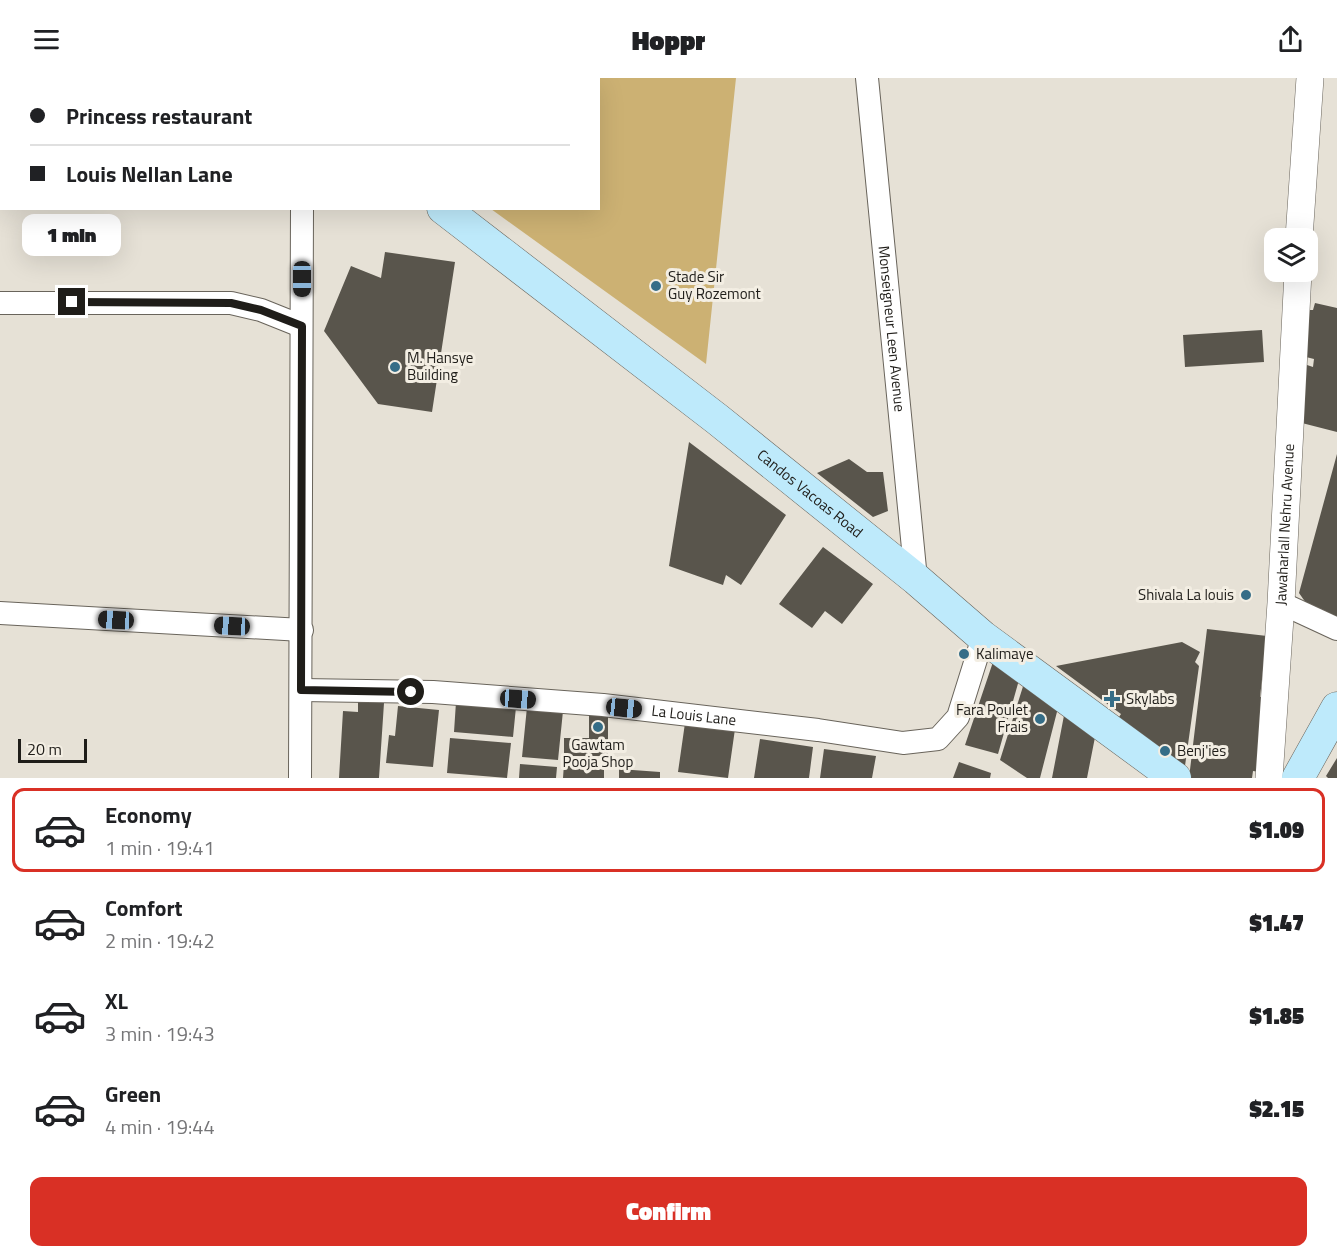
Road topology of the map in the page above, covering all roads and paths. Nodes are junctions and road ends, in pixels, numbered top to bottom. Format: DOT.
graph roads {
  1 [pos="867,78"];
  2 [pos="1310,78"];
  3 [pos="302,210"];
  4 [pos="447,210"];
  5 [pos="1300,228"];
  6 [pos="1297,282"];
  7 [pos="0,303"];
  8 [pos="302,326"];
  9 [pos="916,579"];
  10 [pos="1281,603"];
  11 [pos="0,613"];
  12 [pos="1337,629"];
  13 [pos="302,630"];
  14 [pos="983,637"];
  15 [pos="301,690"];
  16 [pos="1337,708"];
  17 [pos="300,778"];
  18 [pos="1175,778"];
  19 [pos="1269,778"];
  20 [pos="1298,778"];
  1 -- 9 [label="street, Monseigneur Leen Avenue"];
  2 -- 5 [label="street"];
  3 -- 8 [label="street"];
  4 -- 9 [label="main road, Candos Vacoas Road"];
  6 -- 10 [label="street, Jawaharlall Nehru Avenue"];
  7 -- 8 [label="street"];
  8 -- 13 [label="street"];
  9 -- 14 [label="main road, Candos Vacoas Road"];
  10 -- 12 [label="street"];
  10 -- 19 [label="street, Jawaharlall Nehru Avenue"];
  11 -- 13 [label="street"];
  13 -- 15 [label="street"];
  14 -- 15 [label="street, La Louis Lane"];
  14 -- 18 [label="main road, Candos Vacoas Road"];
  15 -- 17 [label="street"];
  16 -- 20 [label="main road"];
}
